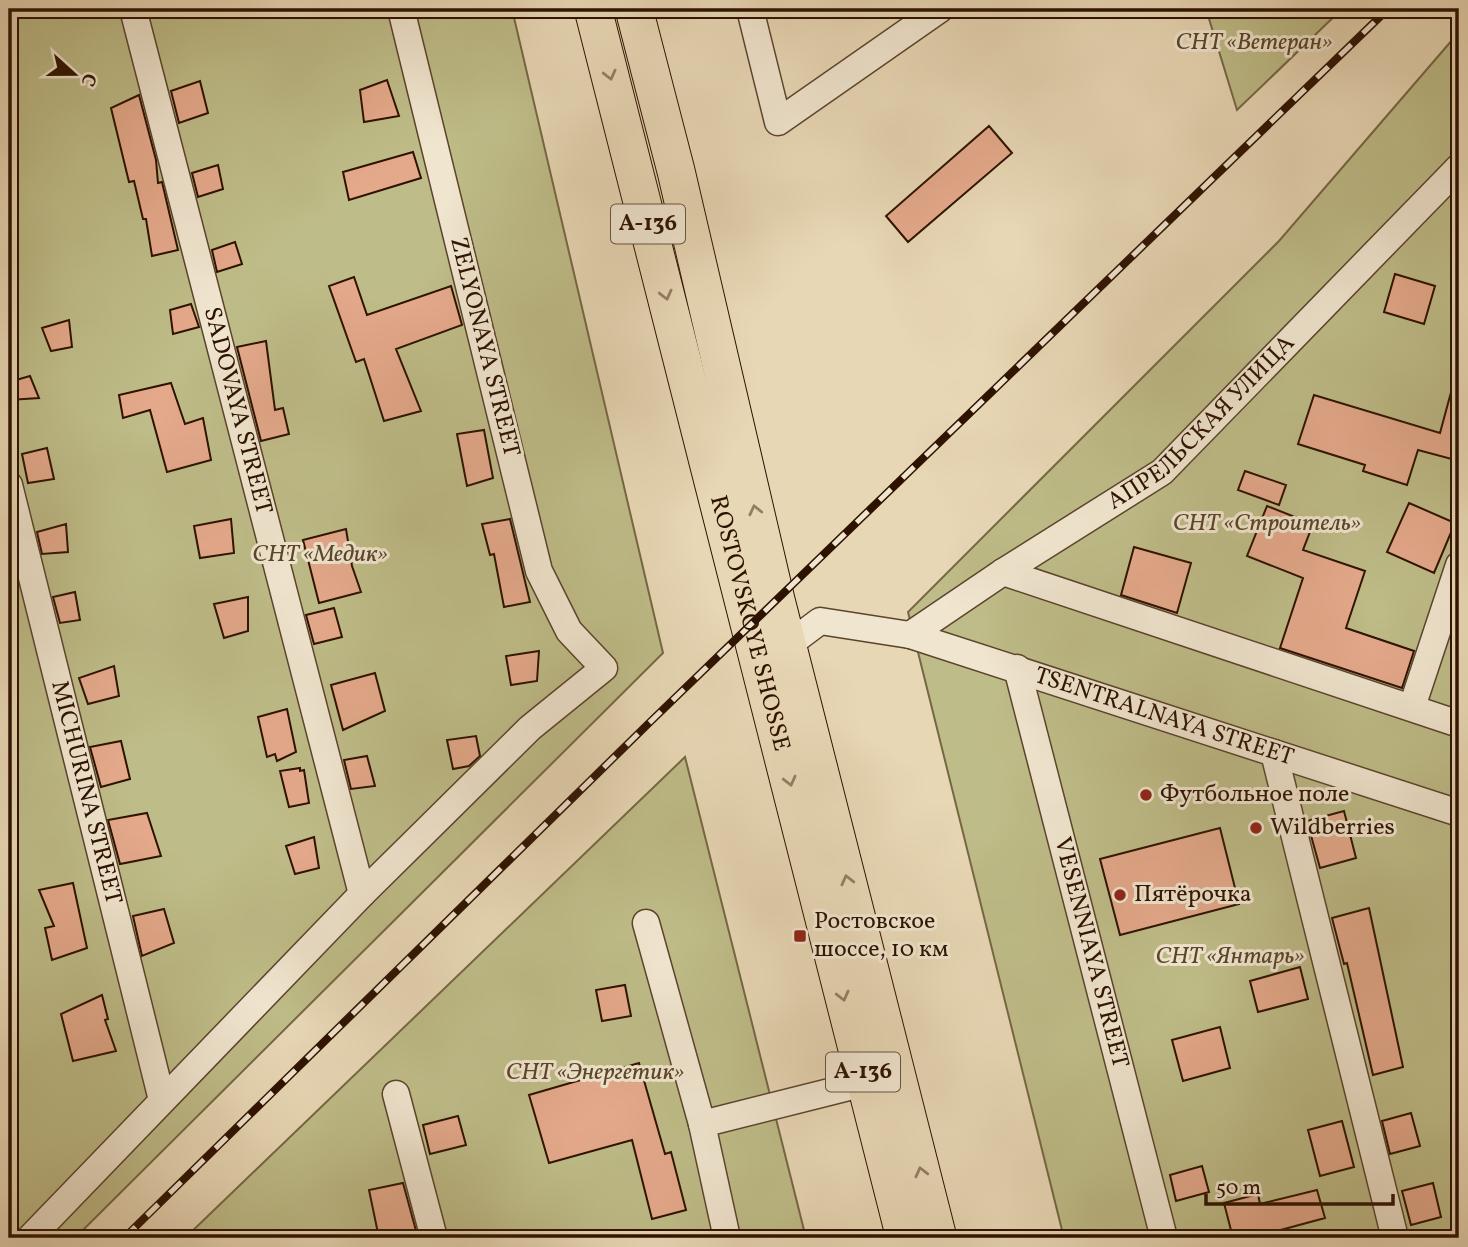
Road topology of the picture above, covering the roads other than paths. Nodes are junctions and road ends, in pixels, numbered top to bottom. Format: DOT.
graph roads {
  1 [pos="133,9"];
  2 [pos="401,9"];
  3 [pos="593,9"];
  4 [pos="634,9"];
  5 [pos="750,9"];
  6 [pos="940,9"];
  7 [pos="1459,167"];
  8 [pos="9,485"];
  9 [pos="1459,565"];
  10 [pos="1003,572"];
  11 [pos="910,635"];
  12 [pos="774,656"];
  13 [pos="1017,668"];
  14 [pos="1412,707"];
  15 [pos="1459,724"];
  16 [pos="1274,753"];
  17 [pos="1459,813"];
  18 [pos="362,894"];
  19 [pos="646,923"];
  20 [pos="865,1083"];
  21 [pos="396,1094"];
  22 [pos="162,1100"];
  23 [pos="702,1124"];
  24 [pos="30,1238"];
  25 [pos="434,1238"];
  26 [pos="727,1238"];
  27 [pos="905,1238"];
  28 [pos="938,1238"];
  29 [pos="1164,1238"];
  30 [pos="1395,1238"];
  1 -- 18 [label="street, SADOVAYA STREET"];
  2 -- 18 [label="street, ZELYONAYA STREET"];
  3 -- 12 [label="highway, ROSTOVSKOYE SHOSSE / А-136, one-way"];
  12 -- 4 [label="highway, ROSTOVSKOYE SHOSSE / А-136, one-way"];
  5 -- 6 [label="street"];
  7 -- 10 [label="street, АПРЕЛЬСКАЯ УЛИЦА"];
  8 -- 22 [label="street, MICHURINA STREET"];
  9 -- 14 [label="street"];
  10 -- 11 [label="street, АПРЕЛЬСКАЯ УЛИЦА"];
  10 -- 14 [label="street"];
  11 -- 12 [label="street, TSENTRALNAYA STREET"];
  11 -- 13 [label="street, TSENTRALNAYA STREET"];
  12 -- 20 [label="highway, ROSTOVSKOYE SHOSSE / А-136, one-way"];
  28 -- 12 [label="highway, ROSTOVSKOYE SHOSSE / А-136, one-way"];
  13 -- 16 [label="street, TSENTRALNAYA STREET"];
  13 -- 29 [label="street, VESENNIAYA STREET"];
  14 -- 15 [label="street"];
  16 -- 17 [label="street, TSENTRALNAYA STREET"];
  16 -- 30 [label="street"];
  18 -- 22 [label="street"];
  19 -- 23 [label="street"];
  20 -- 23 [label="street"];
  20 -- 27 [label="highway, ROSTOVSKOYE SHOSSE / А-136"];
  21 -- 25 [label="street"];
  22 -- 24 [label="street"];
  23 -- 26 [label="street"];
}
